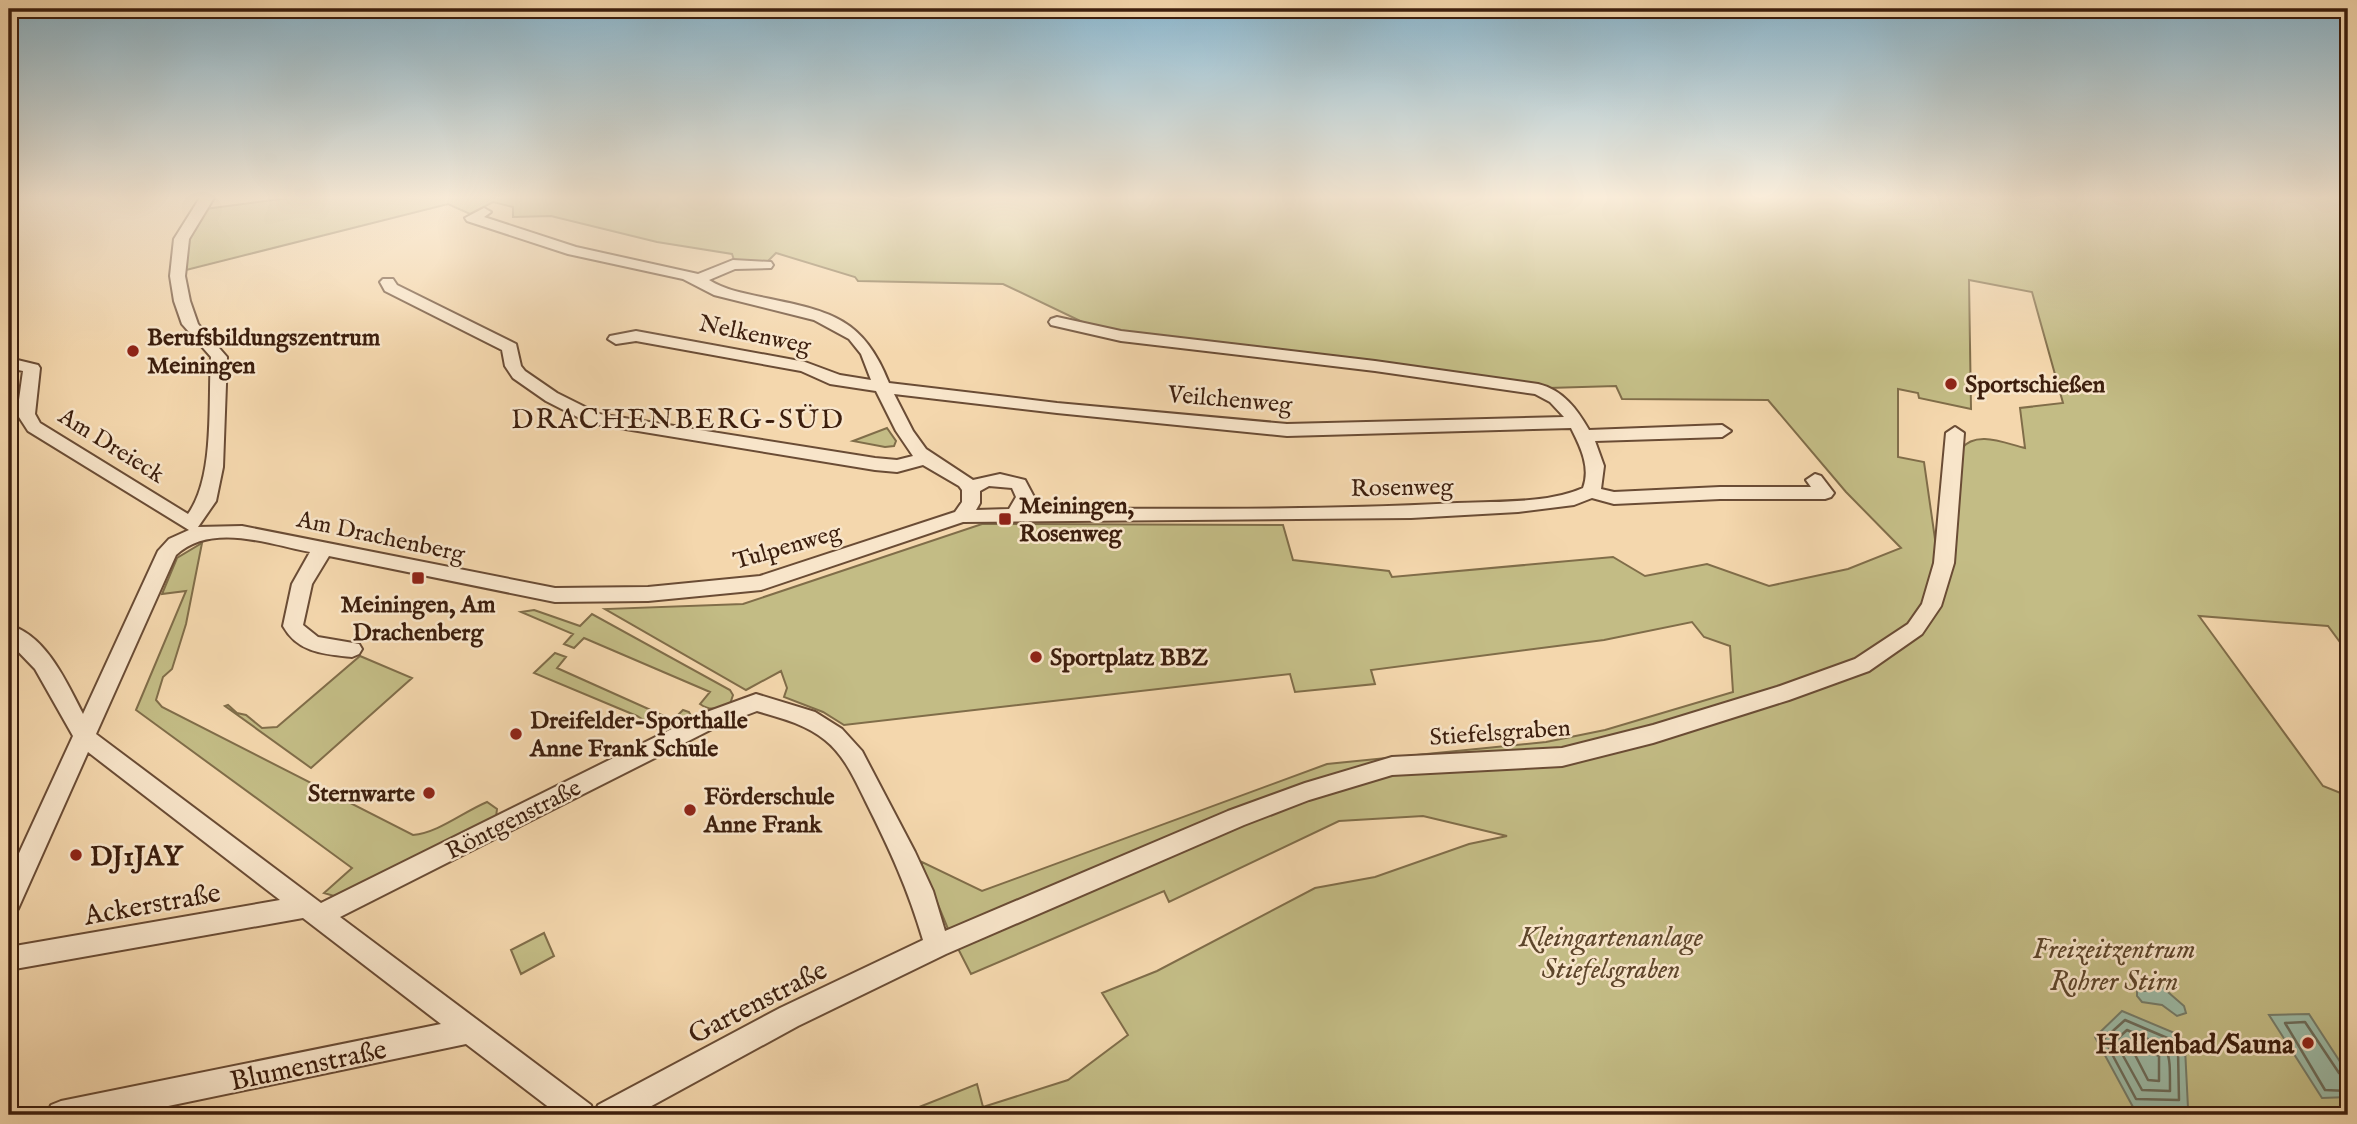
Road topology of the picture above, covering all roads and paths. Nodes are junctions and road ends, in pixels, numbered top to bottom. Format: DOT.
graph roads {
  1 [pos="178,248"];
  2 [pos="564,248"];
  3 [pos="766,265"];
  4 [pos="700,279"];
  5 [pos="388,282"];
  6 [pos="1057,322"];
  7 [pos="616,339"];
  8 [pos="9,363"];
  9 [pos="882,387"];
  10 [pos="1580,429"];
  11 [pos="1722,431"];
  12 [pos="1955,433"];
  13 [pos="925,459"];
  14 [pos="1815,480"];
  15 [pos="971,489"];
  16 [pos="1590,492"];
  17 [pos="1016,513"];
  18 [pos="962,516"];
  19 [pos="186,534"];
  20 [pos="324,549"];
  21 [pos="578,595"];
  22 [pos="9,632"];
  23 [pos="352,649"];
  24 [pos="84,737"];
  25 [pos="9,901"];
  26 [pos="313,911"];
  27 [pos="937,946"];
  28 [pos="9,958"];
  29 [pos="472,1030"];
  30 [pos="61,1115"];
  31 [pos="581,1115"];
  32 [pos="608,1115"];
  1 -- 19 [label="street"];
  2 -- 4 [label="street"];
  3 -- 4 [label="street"];
  4 -- 9 [label="street"];
  5 -- 13 [label="street"];
  6 -- 10 [label="street, Veilchenweg"];
  7 -- 9 [label="street, Nelkenweg"];
  8 -- 19 [label="street, Am Dreieck"];
  9 -- 10 [label="street, Veilchenweg"];
  9 -- 13 [label="street"];
  10 -- 11 [label="street, Veilchenweg"];
  10 -- 16 [label="street, Veilchenweg"];
  12 -- 27 [label="street, Stiefelsgraben"];
  13 -- 15 [label="street"];
  14 -- 16 [label="street, Rosenweg"];
  15 -- 17 [label="street"];
  15 -- 18 [label="street"];
  16 -- 17 [label="street, Rosenweg"];
  17 -- 18 [label="street, Rosenweg"];
  18 -- 21 [label="street, Tulpenweg"];
  19 -- 20 [label="street, Am Drachenberg"];
  19 -- 24 [label="street"];
  20 -- 21 [label="street, Am Drachenberg"];
  20 -- 23 [label="street"];
  22 -- 24 [label="street"];
  24 -- 25 [label="street"];
  24 -- 26 [label="street"];
  26 -- 27 [label="street, Röntgenstraße"];
  26 -- 28 [label="street, Ackerstraße"];
  26 -- 29 [label="street"];
  27 -- 32 [label="street, Gartenstraße"];
  29 -- 30 [label="street, Blumenstraße"];
  29 -- 31 [label="street"];
}
